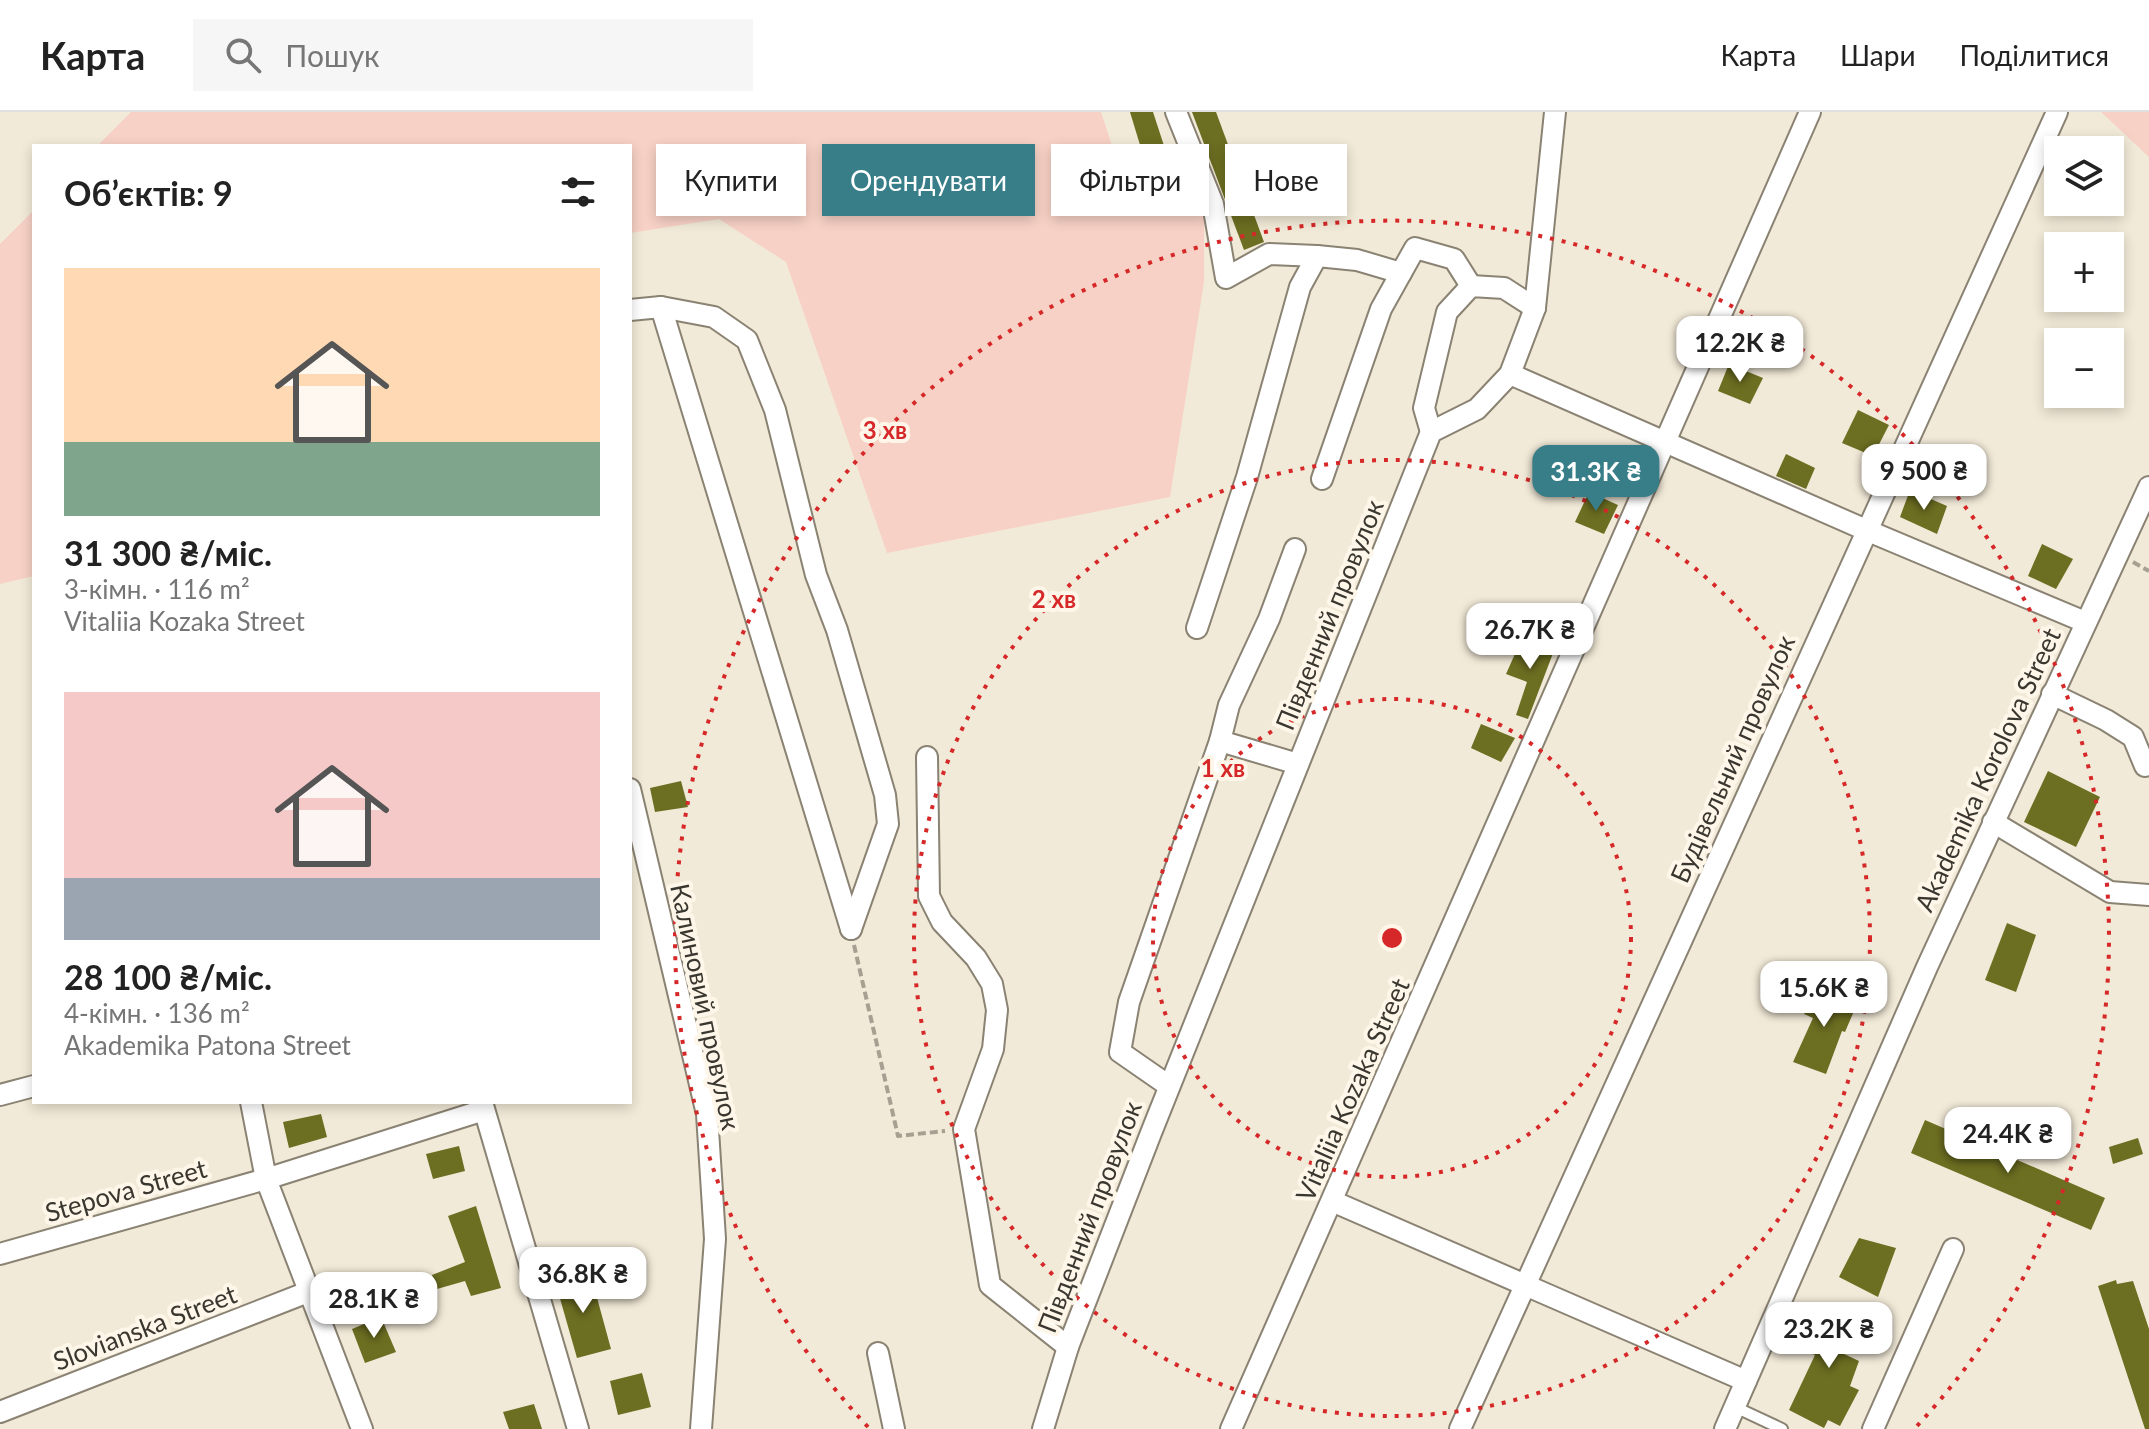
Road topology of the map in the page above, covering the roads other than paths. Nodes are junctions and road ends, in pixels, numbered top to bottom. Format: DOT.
graph roads {
  1 [pos="1176,112"];
  2 [pos="1555,112"];
  3 [pos="1810,112"];
  4 [pos="2057,112"];
  5 [pos="1317,256"];
  6 [pos="1401,273"];
  7 [pos="1471,286"];
  8 [pos="661,307"];
  9 [pos="1535,308"];
  10 [pos="632,310"];
  11 [pos="1510,374"];
  12 [pos="1431,432"];
  13 [pos="1662,441"];
  14 [pos="1322,479"];
  15 [pos="2149,487"];
  16 [pos="1866,530"];
  17 [pos="1295,549"];
  18 [pos="2085,622"];
  19 [pos="1197,628"];
  20 [pos="2052,694"];
  21 [pos="1220,741"];
  22 [pos="927,757"];
  23 [pos="1298,764"];
  24 [pos="2145,766"];
  25 [pos="632,797"];
  26 [pos="1993,822"];
  27 [pos="2149,895"];
  28 [pos="1169,1086"];
  29 [pos="32,1087"];
  30 [pos="0,1095"];
  31 [pos="251,1104"];
  32 [pos="483,1106"];
  33 [pos="266,1179"];
  34 [pos="1332,1201"];
  35 [pos="1953,1249"];
  36 [pos="0,1254"];
  37 [pos="1524,1284"];
  38 [pos="308,1292"];
  39 [pos="1068,1347"];
  40 [pos="878,1353"];
  41 [pos="1746,1381"];
  42 [pos="1735,1407"];
  43 [pos="0,1412"];
  44 [pos="362,1429"];
  45 [pos="578,1429"];
  46 [pos="701,1429"];
  47 [pos="894,1429"];
  48 [pos="1043,1429"];
  49 [pos="1231,1429"];
  50 [pos="1460,1429"];
  51 [pos="1725,1429"];
  52 [pos="1782,1429"];
  53 [pos="1873,1429"];
  1 -- 5 [label="street"];
  2 -- 9 [label="street"];
  3 -- 13 [label="street, Vitaliia Kozaka Street"];
  4 -- 16 [label="street, Будівельний провулок"];
  5 -- 6 [label="street"];
  5 -- 19 [label="street"];
  6 -- 7 [label="street"];
  6 -- 14 [label="street"];
  7 -- 9 [label="street"];
  7 -- 12 [label="street"];
  8 -- 8 [label="street"];
  8 -- 10 [label="street"];
  9 -- 11 [label="street"];
  11 -- 12 [label="street"];
  11 -- 13 [label="street"];
  12 -- 23 [label="street, Південний провулок"];
  13 -- 16 [label="street"];
  13 -- 34 [label="street, Vitaliia Kozaka Street"];
  15 -- 18 [label="street, Akademika Korolova Street"];
  16 -- 18 [label="street"];
  16 -- 37 [label="street, Будівельний провулок"];
  17 -- 21 [label="street"];
  18 -- 20 [label="street, Akademika Korolova Street"];
  20 -- 24 [label="street"];
  20 -- 26 [label="street, Akademika Korolova Street"];
  21 -- 23 [label="street"];
  21 -- 28 [label="street"];
  22 -- 39 [label="street"];
  23 -- 28 [label="street, Південний провулок"];
  25 -- 46 [label="street, Калиновий провулок"];
  26 -- 27 [label="street"];
  26 -- 41 [label="street, Akademika Korolova Street"];
  28 -- 39 [label="street, Південний провулок"];
  29 -- 30 [label="street"];
  31 -- 33 [label="street"];
  32 -- 33 [label="street, Stepova Street"];
  32 -- 45 [label="street"];
  33 -- 36 [label="street, Stepova Street"];
  33 -- 38 [label="street"];
  34 -- 37 [label="street"];
  34 -- 49 [label="street, Vitaliia Kozaka Street"];
  35 -- 53 [label="street"];
  37 -- 41 [label="street"];
  37 -- 50 [label="street, Будівельний провулок"];
  38 -- 43 [label="street, Slovianska Street"];
  38 -- 44 [label="street"];
  39 -- 48 [label="street, Південний провулок"];
  40 -- 47 [label="street"];
  41 -- 42 [label="street, Akademika Korolova Street"];
  42 -- 51 [label="street, Akademika Korolova Street"];
  42 -- 52 [label="lane"];
}
